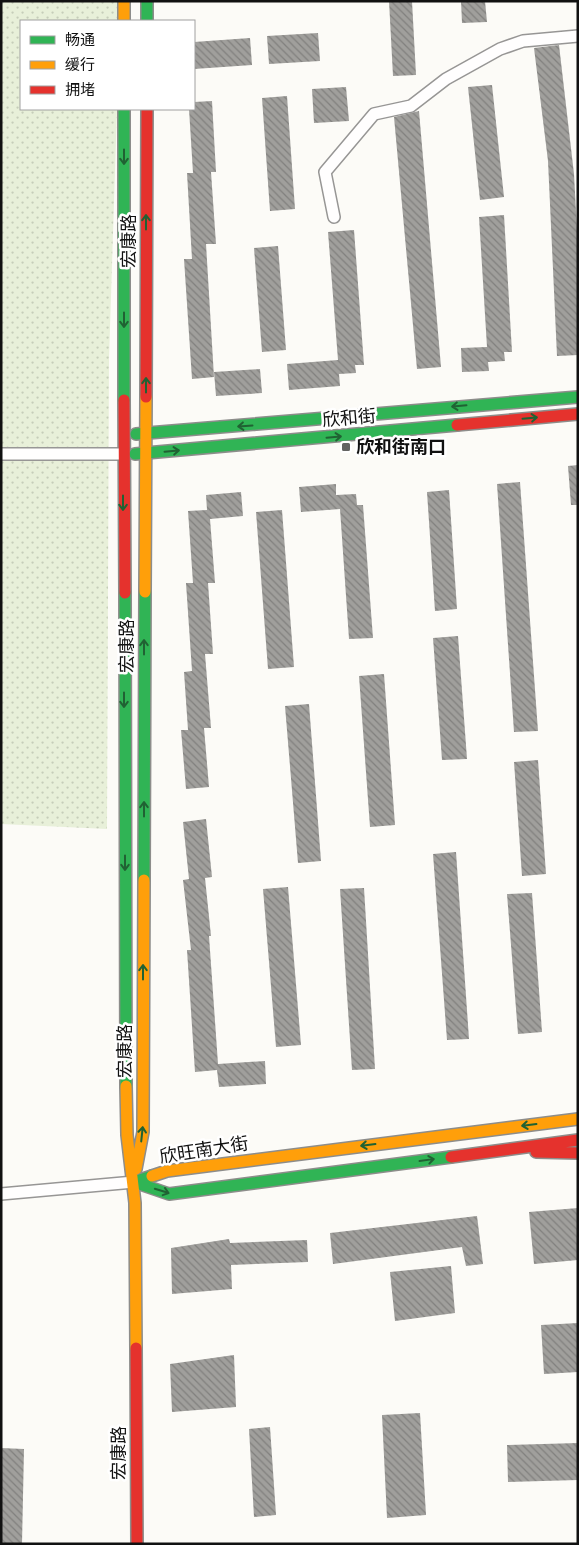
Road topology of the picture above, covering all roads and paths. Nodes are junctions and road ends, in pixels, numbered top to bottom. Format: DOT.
graph roads {
  1 [pos="124,1"];
  2 [pos="147,1"];
  3 [pos="124,20"];
  4 [pos="147,20"];
  5 [pos="578,36"];
  6 [pos="124,110"];
  7 [pos="147,110"];
  8 [pos="334,217"];
  9 [pos="578,397"];
  10 [pos="503,402"];
  11 [pos="578,414"];
  12 [pos="504,420"];
  13 [pos="283,423"];
  14 [pos="124,434"];
  15 [pos="145,434"];
  16 [pos="283,442"];
  17 [pos="1,454"];
  18 [pos="123,454"];
  19 [pos="145,454"];
  20 [pos="578,1119"];
  21 [pos="578,1140"];
  22 [pos="502,1150"];
  23 [pos="578,1153"];
  24 [pos="134,1182"];
  25 [pos="1,1194"];
  26 [pos="136,1544"];
  1 -- 3 [label="main road"];
  2 -- 4 [label="main road"];
  5 -- 8 [label="street"];
  6 -- 14 [label="main road, 宏康路, one-way"];
  15 -- 7 [label="main road, 宏康路, one-way"];
  9 -- 10 [label="main road, 欣和街"];
  10 -- 12 [label="main road"];
  10 -- 13 [label="main road, 欣和街, one-way"];
  12 -- 11 [label="main road, 欣和街, one-way"];
  16 -- 12 [label="main road, 欣和街, one-way"];
  13 -- 15 [label="main road, 欣和街, one-way"];
  13 -- 16 [label="main road"];
  14 -- 15 [label="main road, 欣和街"];
  14 -- 18 [label="main road, 宏康路"];
  15 -- 19 [label="main road, 宏康路"];
  19 -- 16 [label="main road, 欣和街, one-way"];
  17 -- 18 [label="street"];
  18 -- 19 [label="main road, 欣和街"];
  18 -- 24 [label="main road, 宏康路, one-way"];
  24 -- 19 [label="main road, 宏康路, one-way"];
  20 -- 24 [label="main road, 欣旺南大街, one-way"];
  21 -- 22 [label="main road, 欣旺南大街"];
  22 -- 23 [label="main road"];
  24 -- 22 [label="main road, 欣旺南大街, one-way"];
  24 -- 25 [label="street"];
  24 -- 26 [label="main road, 宏康路"];
}
